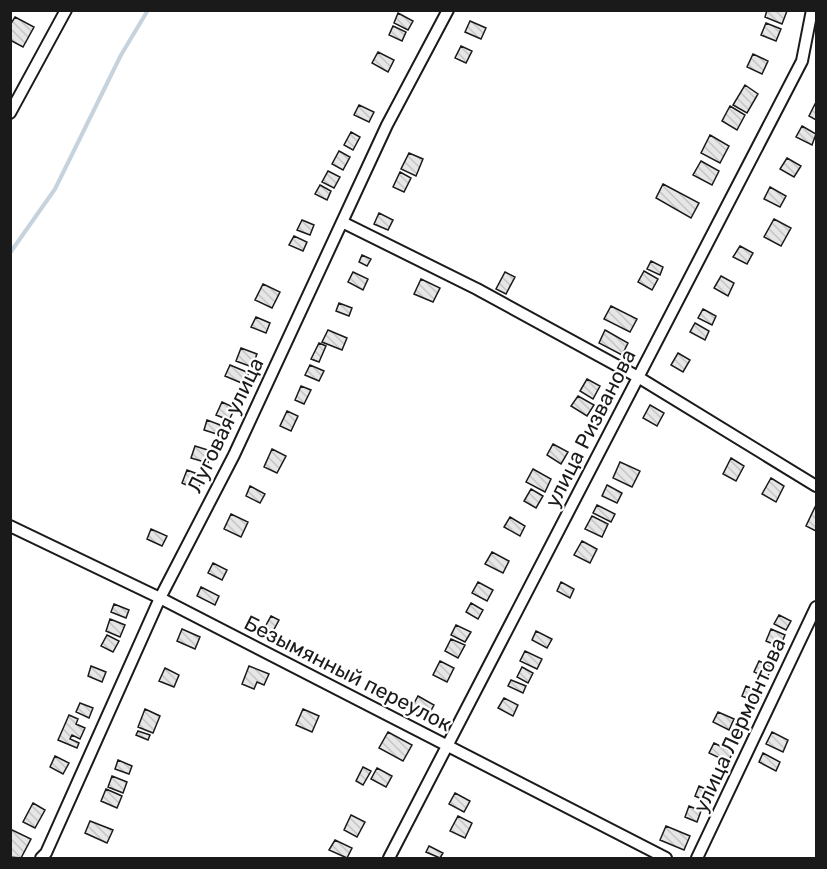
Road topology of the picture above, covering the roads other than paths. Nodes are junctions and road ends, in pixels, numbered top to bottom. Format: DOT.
graph roads {
  1 [pos="66,10"];
  2 [pos="448,10"];
  3 [pos="812,10"];
  4 [pos="10,112"];
  5 [pos="342,222"];
  6 [pos="638,377"];
  7 [pos="816,486"];
  8 [pos="10,526"];
  9 [pos="160,598"];
  10 [pos="816,607"];
  11 [pos="447,745"];
  12 [pos="41,858"];
  13 [pos="389,858"];
  14 [pos="666,858"];
  15 [pos="697,858"];
  1 -- 4 [label="street"];
  2 -- 5 [label="street, Луговая улица"];
  3 -- 6 [label="street, улица Ризванова"];
  5 -- 6 [label="street"];
  5 -- 9 [label="street, Луговая улица"];
  6 -- 7 [label="street"];
  6 -- 11 [label="street, улица Ризванова"];
  8 -- 9 [label="street, Безымянный переулок"];
  9 -- 11 [label="street, Безымянный переулок"];
  9 -- 12 [label="street, Луговая улица"];
  10 -- 15 [label="street, улица Лермонтова"];
  11 -- 13 [label="street, улица Ризванова"];
  11 -- 14 [label="street, Безымянный переулок"];
}
